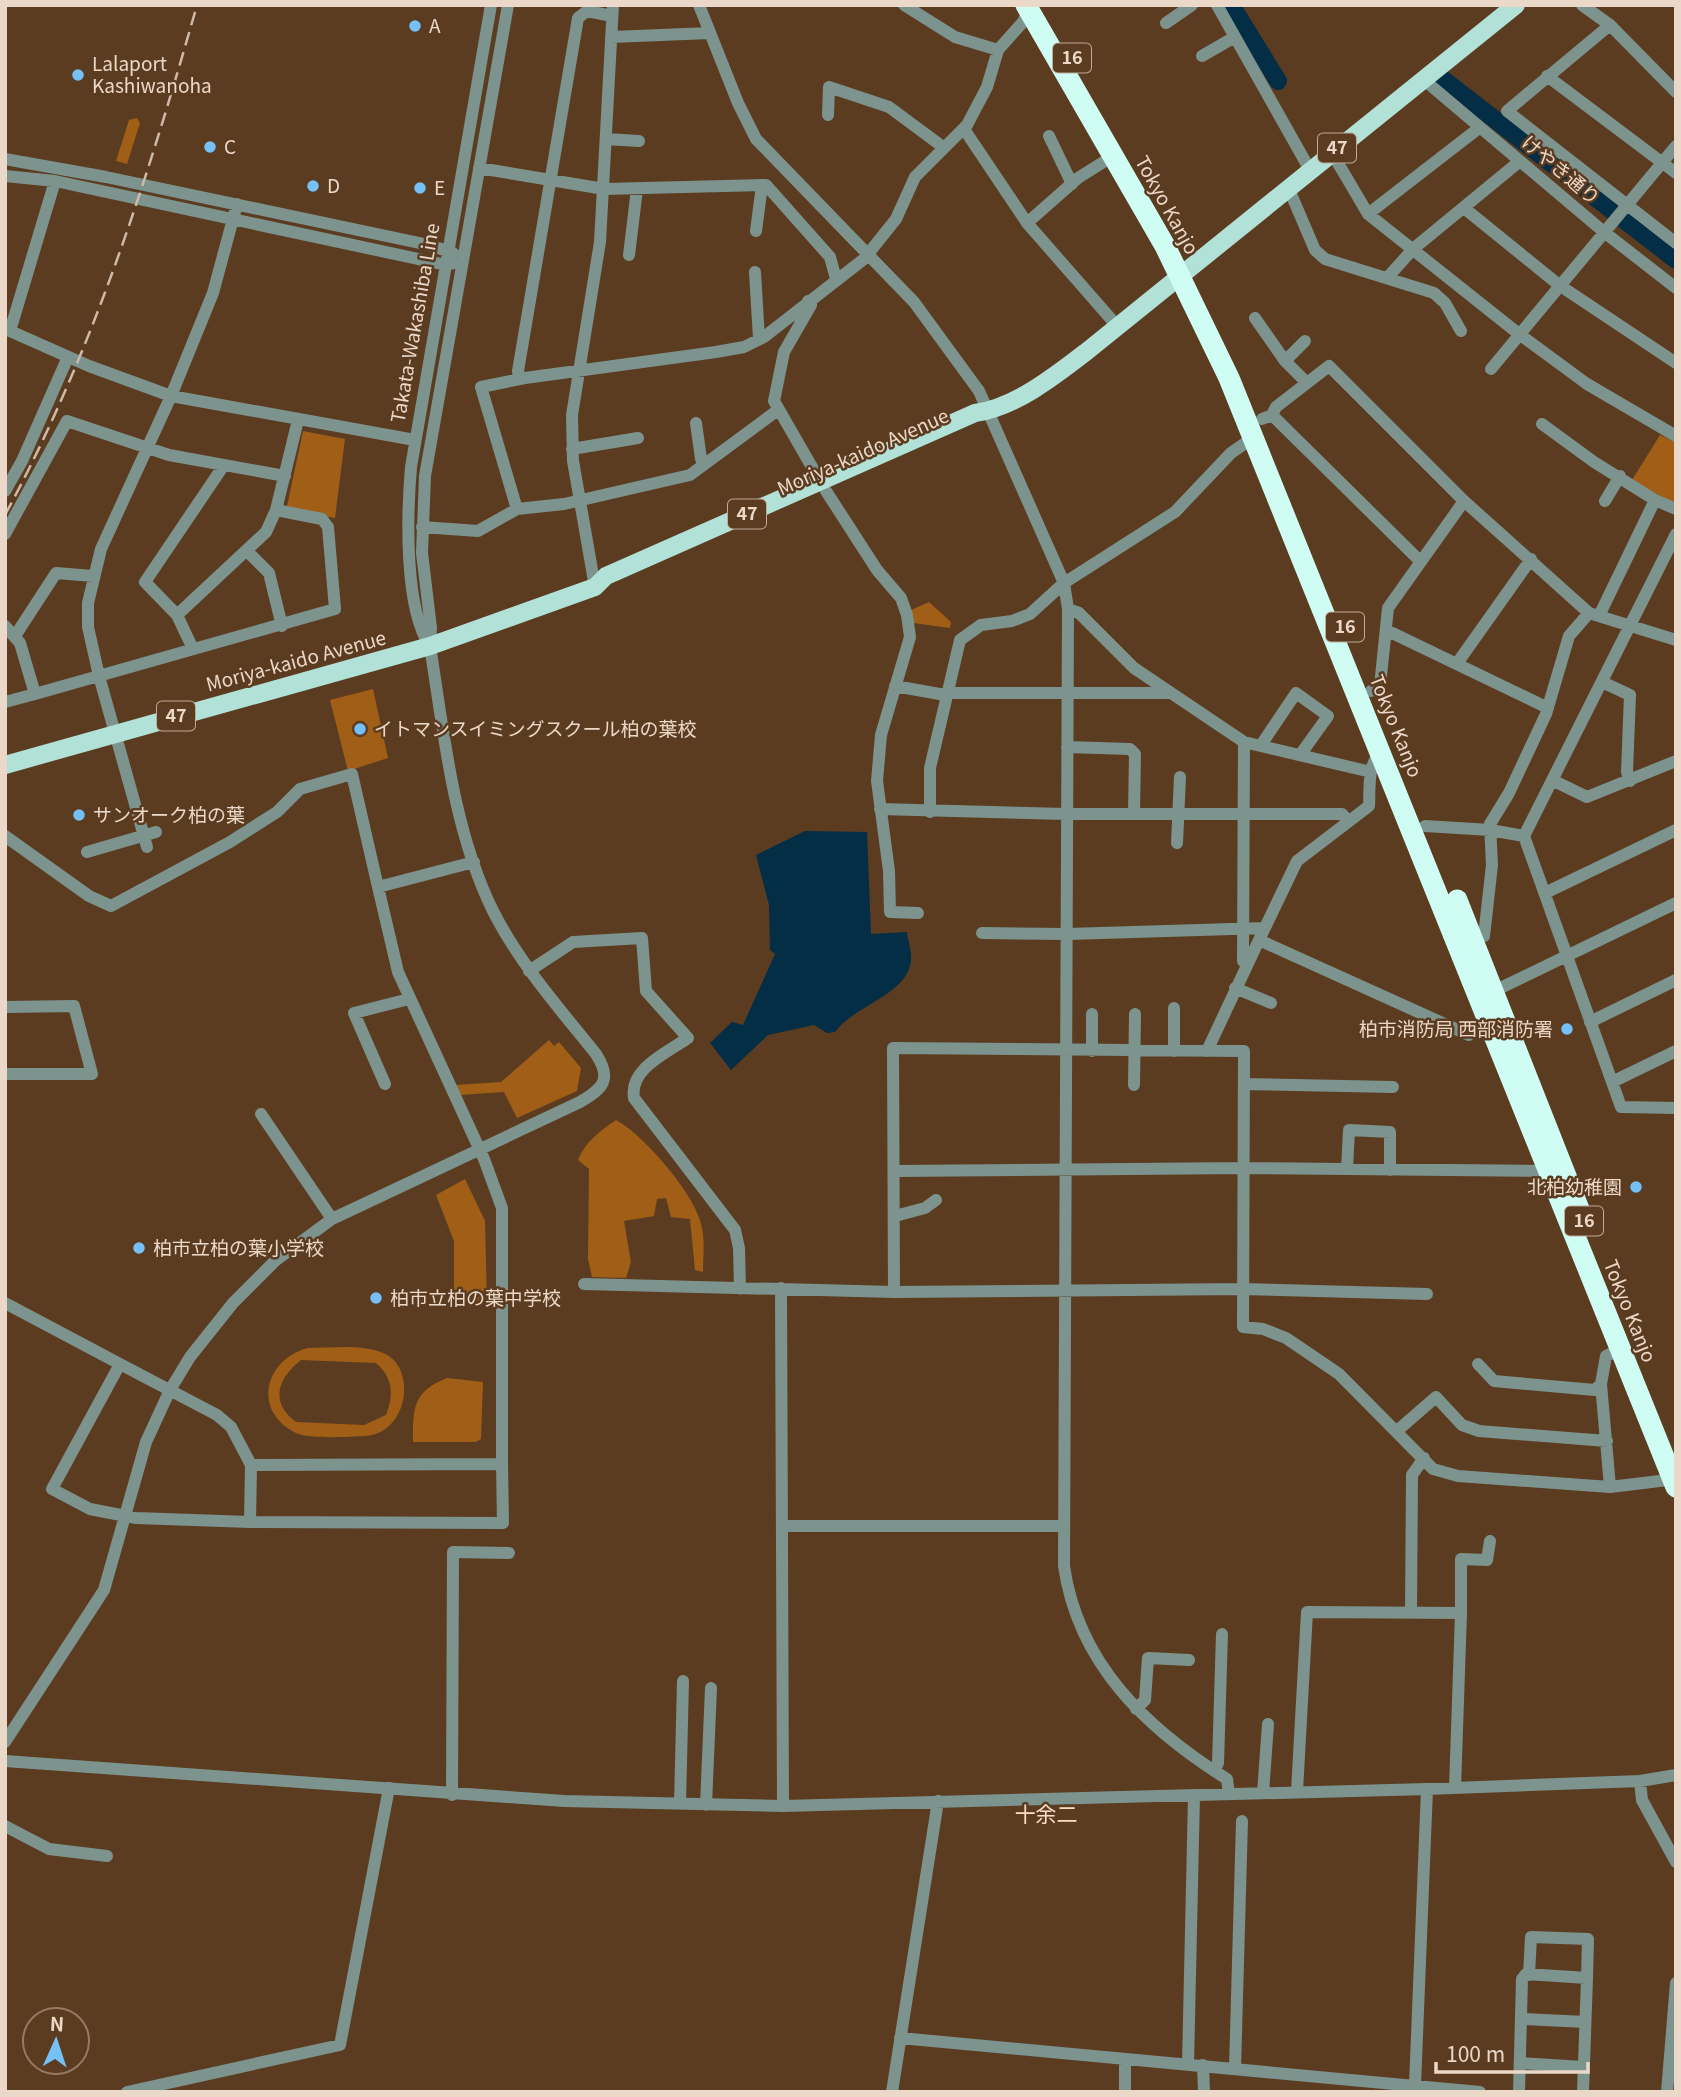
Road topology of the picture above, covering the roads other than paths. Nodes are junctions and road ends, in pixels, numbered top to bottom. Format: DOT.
graph roads {
  1 [pos="491,5"];
  2 [pos="508,5"];
  3 [pos="699,5"];
  4 [pos="904,5"];
  5 [pos="1192,5"];
  6 [pos="1217,5"];
  7 [pos="1516,5"];
  8 [pos="1582,5"];
  9 [pos="1032,7"];
  10 [pos="613,11"];
  11 [pos="1166,23"];
  12 [pos="1610,25"];
  13 [pos="710,33"];
  14 [pos="611,37"];
  15 [pos="1233,38"];
  16 [pos="999,50"];
  17 [pos="1202,56"];
  18 [pos="1547,76"];
  19 [pos="1423,79"];
  20 [pos="1676,93"];
  21 [pos="828,115"];
  22 [pos="1479,128"];
  23 [pos="964,129"];
  24 [pos="1049,136"];
  25 [pos="606,139"];
  26 [pos="639,141"];
  27 [pos="1676,146"];
  28 [pos="943,147"];
  29 [pos="1332,153"];
  30 [pos="1113,156"];
  31 [pos="5,159"];
  32 [pos="1520,161"];
  33 [pos="1662,161"];
  34 [pos="479,168"];
  35 [pos="1310,170"];
  36 [pos="1676,173"];
  37 [pos="5,176"];
  38 [pos="55,181"];
  39 [pos="550,181"];
  40 [pos="1072,184"];
  41 [pos="762,185"];
  42 [pos="1288,187"];
  43 [pos="604,189"];
  44 [pos="636,189"];
  45 [pos="1627,204"];
  46 [pos="1464,208"];
  47 [pos="236,211"];
  48 [pos="1368,214"];
  49 [pos="1027,223"];
  50 [pos="756,231"];
  51 [pos="1604,232"];
  52 [pos="1676,243"];
  53 [pos="448,249"];
  54 [pos="1413,249"];
  55 [pos="629,255"];
  56 [pos="867,255"];
  57 [pos="463,261"];
  58 [pos="446,265"];
  59 [pos="1186,270"];
  60 [pos="755,272"];
  61 [pos="1388,277"];
  62 [pos="836,279"];
  63 [pos="1559,285"];
  64 [pos="1676,288"];
  65 [pos="808,301"];
  66 [pos="1255,318"];
  67 [pos="1118,327"];
  68 [pos="1461,331"];
  69 [pos="1519,334"];
  70 [pos="759,340"];
  71 [pos="1305,341"];
  72 [pos="68,357"];
  73 [pos="1285,361"];
  74 [pos="1676,363"];
  75 [pos="1491,369"];
  76 [pos="580,371"];
  77 [pos="519,379"];
  78 [pos="1307,383"];
  79 [pos="171,396"];
  80 [pos="778,410"];
  81 [pos="990,411"];
  82 [pos="298,420"];
  83 [pos="696,423"];
  84 [pos="1263,424"];
  85 [pos="1542,424"];
  86 [pos="1676,436"];
  87 [pos="638,438"];
  88 [pos="415,440"];
  89 [pos="147,449"];
  90 [pos="572,449"];
  91 [pos="706,463"];
  92 [pos="224,465"];
  93 [pos="285,476"];
  94 [pos="1620,476"];
  95 [pos="823,486"];
  96 [pos="5,491"];
  97 [pos="580,500"];
  98 [pos="1656,500"];
  99 [pos="1605,501"];
  100 [pos="1464,502"];
  101 [pos="516,506"];
  102 [pos="1676,509"];
  103 [pos="276,510"];
  104 [pos="422,527"];
  105 [pos="5,534"];
  106 [pos="1676,534"];
  107 [pos="247,551"];
  108 [pos="1531,559"];
  109 [pos="1420,561"];
  110 [pos="93,576"];
  111 [pos="1064,583"];
  112 [pos="595,587"];
  113 [pos="1068,609"];
  114 [pos="177,615"];
  115 [pos="1594,615"];
  116 [pos="282,626"];
  117 [pos="1630,626"];
  118 [pos="1386,629"];
  119 [pos="10,631"];
  120 [pos="1676,640"];
  121 [pos="430,646"];
  122 [pos="193,649"];
  123 [pos="1458,662"];
  124 [pos="99,676"];
  125 [pos="1602,682"];
  126 [pos="895,686"];
  127 [pos="1371,691"];
  128 [pos="1067,692"];
  129 [pos="1168,693"];
  130 [pos="35,694"];
  131 [pos="945,694"];
  132 [pos="5,702"];
  133 [pos="1548,708"];
  134 [pos="115,733"];
  135 [pos="1244,742"];
  136 [pos="1261,745"];
  137 [pos="1067,747"];
  138 [pos="1300,755"];
  139 [pos="1676,761"];
  140 [pos="1377,762"];
  141 [pos="5,765"];
  142 [pos="1180,777"];
  143 [pos="1552,780"];
  144 [pos="1630,781"];
  145 [pos="880,809"];
  146 [pos="930,812"];
  147 [pos="1134,813"];
  148 [pos="1178,813"];
  149 [pos="1245,813"];
  150 [pos="1067,814"];
  151 [pos="1349,821"];
  152 [pos="1425,826"];
  153 [pos="1490,830"];
  154 [pos="1676,830"];
  155 [pos="5,836"];
  156 [pos="1524,836"];
  157 [pos="1177,843"];
  158 [pos="87,852"];
  159 [pos="474,862"];
  160 [pos="378,887"];
  161 [pos="1545,893"];
  162 [pos="1676,903"];
  163 [pos="918,912"];
  164 [pos="1265,928"];
  165 [pos="1243,929"];
  166 [pos="982,933"];
  167 [pos="1068,934"];
  168 [pos="1474,939"];
  169 [pos="1259,940"];
  170 [pos="1568,956"];
  171 [pos="1247,965"];
  172 [pos="529,971"];
  173 [pos="1676,980"];
  174 [pos="1235,988"];
  175 [pos="1488,994"];
  176 [pos="409,999"];
  177 [pos="1271,1003"];
  178 [pos="5,1007"];
  179 [pos="1174,1008"];
  180 [pos="1092,1014"];
  181 [pos="1135,1014"];
  182 [pos="1590,1021"];
  183 [pos="1469,1035"];
  184 [pos="1066,1051"];
  185 [pos="1092,1051"];
  186 [pos="1135,1051"];
  187 [pos="1174,1051"];
  188 [pos="1208,1051"];
  189 [pos="1676,1051"];
  190 [pos="5,1074"];
  191 [pos="1612,1082"];
  192 [pos="385,1084"];
  193 [pos="1244,1084"];
  194 [pos="1134,1085"];
  195 [pos="1393,1087"];
  196 [pos="1676,1108"];
  197 [pos="261,1114"];
  198 [pos="478,1148"];
  199 [pos="1243,1168"];
  200 [pos="1347,1169"];
  201 [pos="1065,1170"];
  202 [pos="1390,1170"];
  203 [pos="895,1171"];
  204 [pos="1548,1171"];
  205 [pos="936,1200"];
  206 [pos="895,1216"];
  207 [pos="332,1219"];
  208 [pos="584,1284"];
  209 [pos="782,1288"];
  210 [pos="740,1289"];
  211 [pos="1242,1289"];
  212 [pos="1066,1290"];
  213 [pos="894,1292"];
  214 [pos="1427,1294"];
  215 [pos="5,1303"];
  216 [pos="1621,1349"];
  217 [pos="120,1364"];
  218 [pos="1478,1364"];
  219 [pos="1601,1384"];
  220 [pos="170,1390"];
  221 [pos="1398,1430"];
  222 [pos="1607,1441"];
  223 [pos="1676,1451"];
  224 [pos="1424,1458"];
  225 [pos="502,1464"];
  226 [pos="251,1465"];
  227 [pos="1675,1482"];
  228 [pos="1609,1488"];
  229 [pos="124,1517"];
  230 [pos="250,1522"];
  231 [pos="783,1526"];
  232 [pos="1064,1526"];
  233 [pos="1490,1541"];
  234 [pos="509,1553"];
  235 [pos="1411,1612"];
  236 [pos="1461,1613"];
  237 [pos="1222,1634"];
  238 [pos="1189,1660"];
  239 [pos="683,1681"];
  240 [pos="712,1688"];
  241 [pos="1136,1709"];
  242 [pos="1268,1724"];
  243 [pos="5,1742"];
  244 [pos="5,1761"];
  245 [pos="1214,1771"];
  246 [pos="1676,1775"];
  247 [pos="1640,1781"];
  248 [pos="389,1788"];
  249 [pos="1455,1788"];
  250 [pos="1427,1789"];
  251 [pos="1297,1791"];
  252 [pos="1263,1793"];
  253 [pos="1229,1794"];
  254 [pos="452,1795"];
  255 [pos="1194,1796"];
  256 [pos="938,1801"];
  257 [pos="680,1804"];
  258 [pos="706,1805"];
  259 [pos="783,1806"];
  260 [pos="1242,1821"];
  261 [pos="5,1826"];
  262 [pos="107,1856"];
  263 [pos="1675,1857"];
  264 [pos="1529,1975"];
  265 [pos="1587,1978"];
  266 [pos="1676,1983"];
  267 [pos="1521,2019"];
  268 [pos="1585,2022"];
  269 [pos="900,2038"];
  270 [pos="1125,2060"];
  271 [pos="1520,2063"];
  272 [pos="1188,2064"];
  273 [pos="1203,2065"];
  274 [pos="1583,2067"];
  275 [pos="1235,2068"];
  276 [pos="1415,2085"];
  277 [pos="1388,2087"];
  278 [pos="1434,2090"];
  279 [pos="127,2092"];
  280 [pos="892,2092"];
  281 [pos="1125,2092"];
  282 [pos="1204,2092"];
  283 [pos="1480,2092"];
  284 [pos="1519,2092"];
  285 [pos="1583,2092"];
  286 [pos="1667,2092"];
  1 -- 53 [label="street, Takata-Wakashiba Line"];
  2 -- 34 [label="street, Takata-Wakashiba Line"];
  3 -- 13 [label="street"];
  4 -- 16 [label="street"];
  5 -- 11 [label="street"];
  6 -- 15 [label="street"];
  7 -- 19 [label="main road, Moriya-kaido Avenue / 47"];
  8 -- 12 [label="street"];
  9 -- 16 [label="street"];
  9 -- 30 [label="highway, Tokyo Kanjo / 16"];
  9 -- 59 [label="highway, Tokyo Kanjo / 16"];
  10 -- 14 [label="street"];
  10 -- 39 [label="street"];
  12 -- 18 [label="street"];
  12 -- 20 [label="street"];
  13 -- 14 [label="street"];
  13 -- 56 [label="street"];
  14 -- 25 [label="street"];
  15 -- 17 [label="street"];
  15 -- 35 [label="street"];
  16 -- 23 [label="street"];
  18 -- 33 [label="street"];
  18 -- 45 [label="street"];
  19 -- 22 [label="street, けやき通り"];
  19 -- 29 [label="main road, Moriya-kaido Avenue / 47"];
  21 -- 28 [label="street"];
  22 -- 32 [label="street, けやき通り"];
  22 -- 48 [label="street"];
  23 -- 28 [label="street"];
  23 -- 49 [label="street"];
  24 -- 40 [label="street"];
  25 -- 26 [label="street"];
  25 -- 43 [label="street"];
  27 -- 33 [label="street"];
  28 -- 56 [label="street"];
  29 -- 35 [label="main road, Moriya-kaido Avenue / 47"];
  29 -- 48 [label="street"];
  30 -- 40 [label="street"];
  30 -- 59 [label="highway, Tokyo Kanjo / 16"];
  31 -- 47 [label="street"];
  32 -- 46 [label="street"];
  32 -- 51 [label="street, けやき通り"];
  33 -- 36 [label="street"];
  33 -- 45 [label="street"];
  34 -- 39 [label="street"];
  34 -- 57 [label="street, Takata-Wakashiba Line"];
  35 -- 42 [label="main road, Moriya-kaido Avenue / 47"];
  37 -- 38 [label="street"];
  38 -- 47 [label="street"];
  38 -- 72 [label="street"];
  39 -- 43 [label="street"];
  39 -- 77 [label="street"];
  40 -- 49 [label="street"];
  41 -- 44 [label="street"];
  41 -- 50 [label="street"];
  41 -- 62 [label="street"];
  42 -- 59 [label="main road, Moriya-kaido Avenue / 47"];
  42 -- 61 [label="street"];
  43 -- 44 [label="street"];
  43 -- 76 [label="street"];
  44 -- 55 [label="street"];
  45 -- 51 [label="street"];
  45 -- 52 [label="street"];
  46 -- 54 [label="street"];
  46 -- 63 [label="street"];
  47 -- 53 [label="street"];
  47 -- 58 [label="street"];
  47 -- 79 [label="street"];
  48 -- 54 [label="street"];
  49 -- 67 [label="street"];
  51 -- 63 [label="street"];
  51 -- 64 [label="street, けやき通り"];
  53 -- 57 [label="street"];
  53 -- 58 [label="street, Takata-Wakashiba Line"];
  54 -- 61 [label="street"];
  54 -- 69 [label="street"];
  56 -- 62 [label="street"];
  56 -- 81 [label="street"];
  57 -- 58 [label="street"];
  57 -- 104 [label="street, Takata-Wakashiba Line"];
  58 -- 88 [label="street, Takata-Wakashiba Line"];
  59 -- 67 [label="main road, Moriya-kaido Avenue / 47"];
  59 -- 84 [label="highway, Tokyo Kanjo / 16"];
  60 -- 70 [label="street"];
  61 -- 68 [label="street"];
  62 -- 65 [label="street"];
  63 -- 69 [label="street"];
  63 -- 74 [label="street"];
  65 -- 70 [label="street"];
  65 -- 80 [label="street"];
  66 -- 73 [label="street"];
  67 -- 81 [label="main road, Moriya-kaido Avenue / 47"];
  69 -- 75 [label="street"];
  69 -- 86 [label="street"];
  70 -- 76 [label="street"];
  71 -- 73 [label="street"];
  72 -- 79 [label="street"];
  72 -- 96 [label="street"];
  73 -- 78 [label="street"];
  76 -- 77 [label="street"];
  76 -- 90 [label="street"];
  77 -- 101 [label="street"];
  78 -- 84 [label="street"];
  78 -- 100 [label="street"];
  79 -- 82 [label="street"];
  79 -- 89 [label="street"];
  80 -- 91 [label="street"];
  80 -- 95 [label="street"];
  81 -- 95 [label="main road, Moriya-kaido Avenue / 47"];
  81 -- 111 [label="street"];
  82 -- 88 [label="street"];
  82 -- 93 [label="street"];
  83 -- 91 [label="street"];
  84 -- 109 [label="street"];
  84 -- 111 [label="street"];
  84 -- 127 [label="highway, Tokyo Kanjo / 16"];
  84 -- 140 [label="highway, Tokyo Kanjo / 16"];
  85 -- 94 [label="street"];
  87 -- 90 [label="street"];
  88 -- 121 [label="street, Takata-Wakashiba Line"];
  89 -- 92 [label="street"];
  89 -- 105 [label="street"];
  89 -- 110 [label="street"];
  90 -- 97 [label="street"];
  91 -- 97 [label="street"];
  92 -- 93 [label="street"];
  92 -- 114 [label="street"];
  93 -- 103 [label="street"];
  94 -- 98 [label="street"];
  94 -- 99 [label="street"];
  95 -- 112 [label="main road, Moriya-kaido Avenue / 47"];
  95 -- 126 [label="street"];
  97 -- 104 [label="street"];
  97 -- 112 [label="street"];
  98 -- 102 [label="street"];
  98 -- 115 [label="street"];
  100 -- 108 [label="street"];
  100 -- 109 [label="street"];
  103 -- 107 [label="street"];
  103 -- 116 [label="street"];
  104 -- 121 [label="street, Takata-Wakashiba Line"];
  106 -- 117 [label="street"];
  107 -- 114 [label="street"];
  107 -- 116 [label="street"];
  108 -- 115 [label="street"];
  108 -- 123 [label="street"];
  109 -- 118 [label="street"];
  110 -- 119 [label="street"];
  110 -- 124 [label="street"];
  111 -- 113 [label="street"];
  111 -- 131 [label="street"];
  112 -- 121 [label="main road, Moriya-kaido Avenue / 47"];
  113 -- 128 [label="street"];
  113 -- 129 [label="street"];
  114 -- 122 [label="street"];
  115 -- 117 [label="street"];
  115 -- 133 [label="street"];
  116 -- 122 [label="street"];
  117 -- 120 [label="street"];
  117 -- 125 [label="street"];
  118 -- 123 [label="street"];
  118 -- 127 [label="street"];
  119 -- 130 [label="street"];
  121 -- 134 [label="main road, Moriya-kaido Avenue / 47"];
  121 -- 159 [label="street"];
  122 -- 124 [label="street"];
  123 -- 133 [label="street"];
  124 -- 130 [label="street"];
  124 -- 134 [label="street"];
  125 -- 143 [label="street"];
  125 -- 144 [label="street"];
  126 -- 131 [label="street"];
  126 -- 145 [label="street"];
  127 -- 152 [label="highway, Tokyo Kanjo / 16"];
  128 -- 129 [label="street"];
  128 -- 131 [label="street"];
  128 -- 137 [label="street"];
  129 -- 135 [label="street"];
  130 -- 132 [label="street"];
  131 -- 146 [label="street"];
  133 -- 153 [label="street"];
  134 -- 141 [label="main road, Moriya-kaido Avenue / 47"];
  134 -- 158 [label="street"];
  135 -- 136 [label="street"];
  135 -- 149 [label="street"];
  136 -- 138 [label="street"];
  136 -- 138 [label="street"];
  137 -- 147 [label="street"];
  137 -- 150 [label="street"];
  138 -- 140 [label="street"];
  139 -- 144 [label="street"];
  140 -- 151 [label="street"];
  140 -- 175 [label="highway, Tokyo Kanjo / 16"];
  142 -- 148 [label="street"];
  143 -- 144 [label="street"];
  143 -- 156 [label="street"];
  145 -- 146 [label="street"];
  145 -- 163 [label="street"];
  146 -- 150 [label="street"];
  147 -- 148 [label="street"];
  147 -- 150 [label="street"];
  148 -- 149 [label="street"];
  148 -- 157 [label="street"];
  149 -- 151 [label="street"];
  149 -- 165 [label="street"];
  150 -- 167 [label="street"];
  151 -- 164 [label="street"];
  152 -- 153 [label="street"];
  152 -- 168 [label="highway, Tokyo Kanjo / 16"];
  153 -- 156 [label="street"];
  153 -- 168 [label="street"];
  154 -- 161 [label="street"];
  155 -- 160 [label="street"];
  156 -- 161 [label="street"];
  159 -- 160 [label="street"];
  159 -- 172 [label="street"];
  160 -- 176 [label="street"];
  161 -- 170 [label="street"];
  162 -- 170 [label="street"];
  164 -- 165 [label="street"];
  164 -- 169 [label="street"];
  165 -- 167 [label="street"];
  165 -- 171 [label="street"];
  166 -- 167 [label="street"];
  167 -- 184 [label="street"];
  168 -- 175 [label="highway, Tokyo Kanjo / 16"];
  169 -- 171 [label="street"];
  169 -- 183 [label="street"];
  170 -- 175 [label="street"];
  170 -- 182 [label="street"];
  171 -- 174 [label="street"];
  172 -- 198 [label="street"];
  172 -- 210 [label="street"];
  173 -- 182 [label="street"];
  174 -- 177 [label="street"];
  174 -- 188 [label="street"];
  175 -- 204 [label="highway, Tokyo Kanjo / 16"];
  175 -- 223 [label="highway, Tokyo Kanjo / 16"];
  176 -- 192 [label="street"];
  176 -- 198 [label="street"];
  178 -- 190 [label="street"];
  179 -- 187 [label="street"];
  180 -- 185 [label="street"];
  181 -- 186 [label="street"];
  182 -- 191 [label="street"];
  184 -- 185 [label="street"];
  184 -- 201 [label="street"];
  184 -- 203 [label="street"];
  185 -- 186 [label="street"];
  186 -- 187 [label="street"];
  186 -- 194 [label="street"];
  187 -- 188 [label="street"];
  188 -- 193 [label="street"];
  189 -- 191 [label="street"];
  191 -- 196 [label="street"];
  193 -- 195 [label="street"];
  193 -- 199 [label="street"];
  197 -- 207 [label="street"];
  198 -- 207 [label="street"];
  198 -- 225 [label="street"];
  199 -- 200 [label="street"];
  199 -- 201 [label="street"];
  199 -- 211 [label="street"];
  200 -- 202 [label="street"];
  200 -- 202 [label="street"];
  201 -- 203 [label="street"];
  201 -- 212 [label="street"];
  202 -- 204 [label="street"];
  203 -- 206 [label="street"];
  204 -- 216 [label="highway, Tokyo Kanjo / 16"];
  205 -- 206 [label="street"];
  206 -- 213 [label="street"];
  207 -- 220 [label="street"];
  208 -- 210 [label="street"];
  209 -- 210 [label="street"];
  209 -- 213 [label="street"];
  209 -- 231 [label="street"];
  211 -- 212 [label="street"];
  211 -- 214 [label="street"];
  211 -- 221 [label="street"];
  212 -- 213 [label="street"];
  212 -- 232 [label="street"];
  215 -- 217 [label="street"];
  216 -- 219 [label="street"];
  216 -- 227 [label="highway, Tokyo Kanjo / 16"];
  217 -- 220 [label="street"];
  217 -- 229 [label="street"];
  218 -- 219 [label="street"];
  219 -- 222 [label="street"];
  220 -- 226 [label="street"];
  220 -- 229 [label="street"];
  221 -- 222 [label="street"];
  221 -- 224 [label="street"];
  222 -- 228 [label="street"];
  224 -- 228 [label="street"];
  224 -- 235 [label="street"];
  225 -- 226 [label="street"];
  225 -- 230 [label="street"];
  226 -- 230 [label="street"];
  227 -- 228 [label="street"];
  229 -- 230 [label="street"];
  229 -- 243 [label="street"];
  231 -- 232 [label="street"];
  231 -- 259 [label="street"];
  232 -- 241 [label="street"];
  233 -- 236 [label="street"];
  234 -- 254 [label="street"];
  235 -- 236 [label="street"];
  235 -- 251 [label="street"];
  236 -- 249 [label="street"];
  237 -- 245 [label="street"];
  238 -- 241 [label="street"];
  239 -- 257 [label="street"];
  240 -- 258 [label="street"];
  241 -- 245 [label="street"];
  242 -- 252 [label="street"];
  244 -- 248 [label="street"];
  245 -- 253 [label="street"];
  246 -- 247 [label="street"];
  247 -- 249 [label="street"];
  247 -- 263 [label="street"];
  248 -- 254 [label="street"];
  248 -- 279 [label="street"];
  249 -- 250 [label="street"];
  250 -- 251 [label="street"];
  250 -- 276 [label="street"];
  251 -- 252 [label="street"];
  252 -- 253 [label="street"];
  253 -- 255 [label="street"];
  254 -- 257 [label="street"];
  255 -- 256 [label="street"];
  255 -- 272 [label="street"];
  256 -- 259 [label="street"];
  256 -- 269 [label="street"];
  257 -- 258 [label="street"];
  258 -- 259 [label="street"];
  260 -- 275 [label="street"];
  261 -- 262 [label="street"];
  264 -- 265 [label="street"];
  264 -- 265 [label="street"];
  264 -- 267 [label="street"];
  265 -- 268 [label="street"];
  266 -- 286 [label="street"];
  267 -- 268 [label="street"];
  267 -- 271 [label="street"];
  268 -- 274 [label="street"];
  269 -- 270 [label="street"];
  269 -- 280 [label="street"];
  270 -- 272 [label="street"];
  270 -- 281 [label="street"];
  271 -- 274 [label="street"];
  271 -- 284 [label="street"];
  272 -- 273 [label="street"];
  273 -- 275 [label="street"];
  273 -- 282 [label="street"];
  274 -- 285 [label="street"];
  275 -- 277 [label="street"];
  276 -- 277 [label="street"];
  276 -- 278 [label="street"];
  278 -- 283 [label="street"];
}
